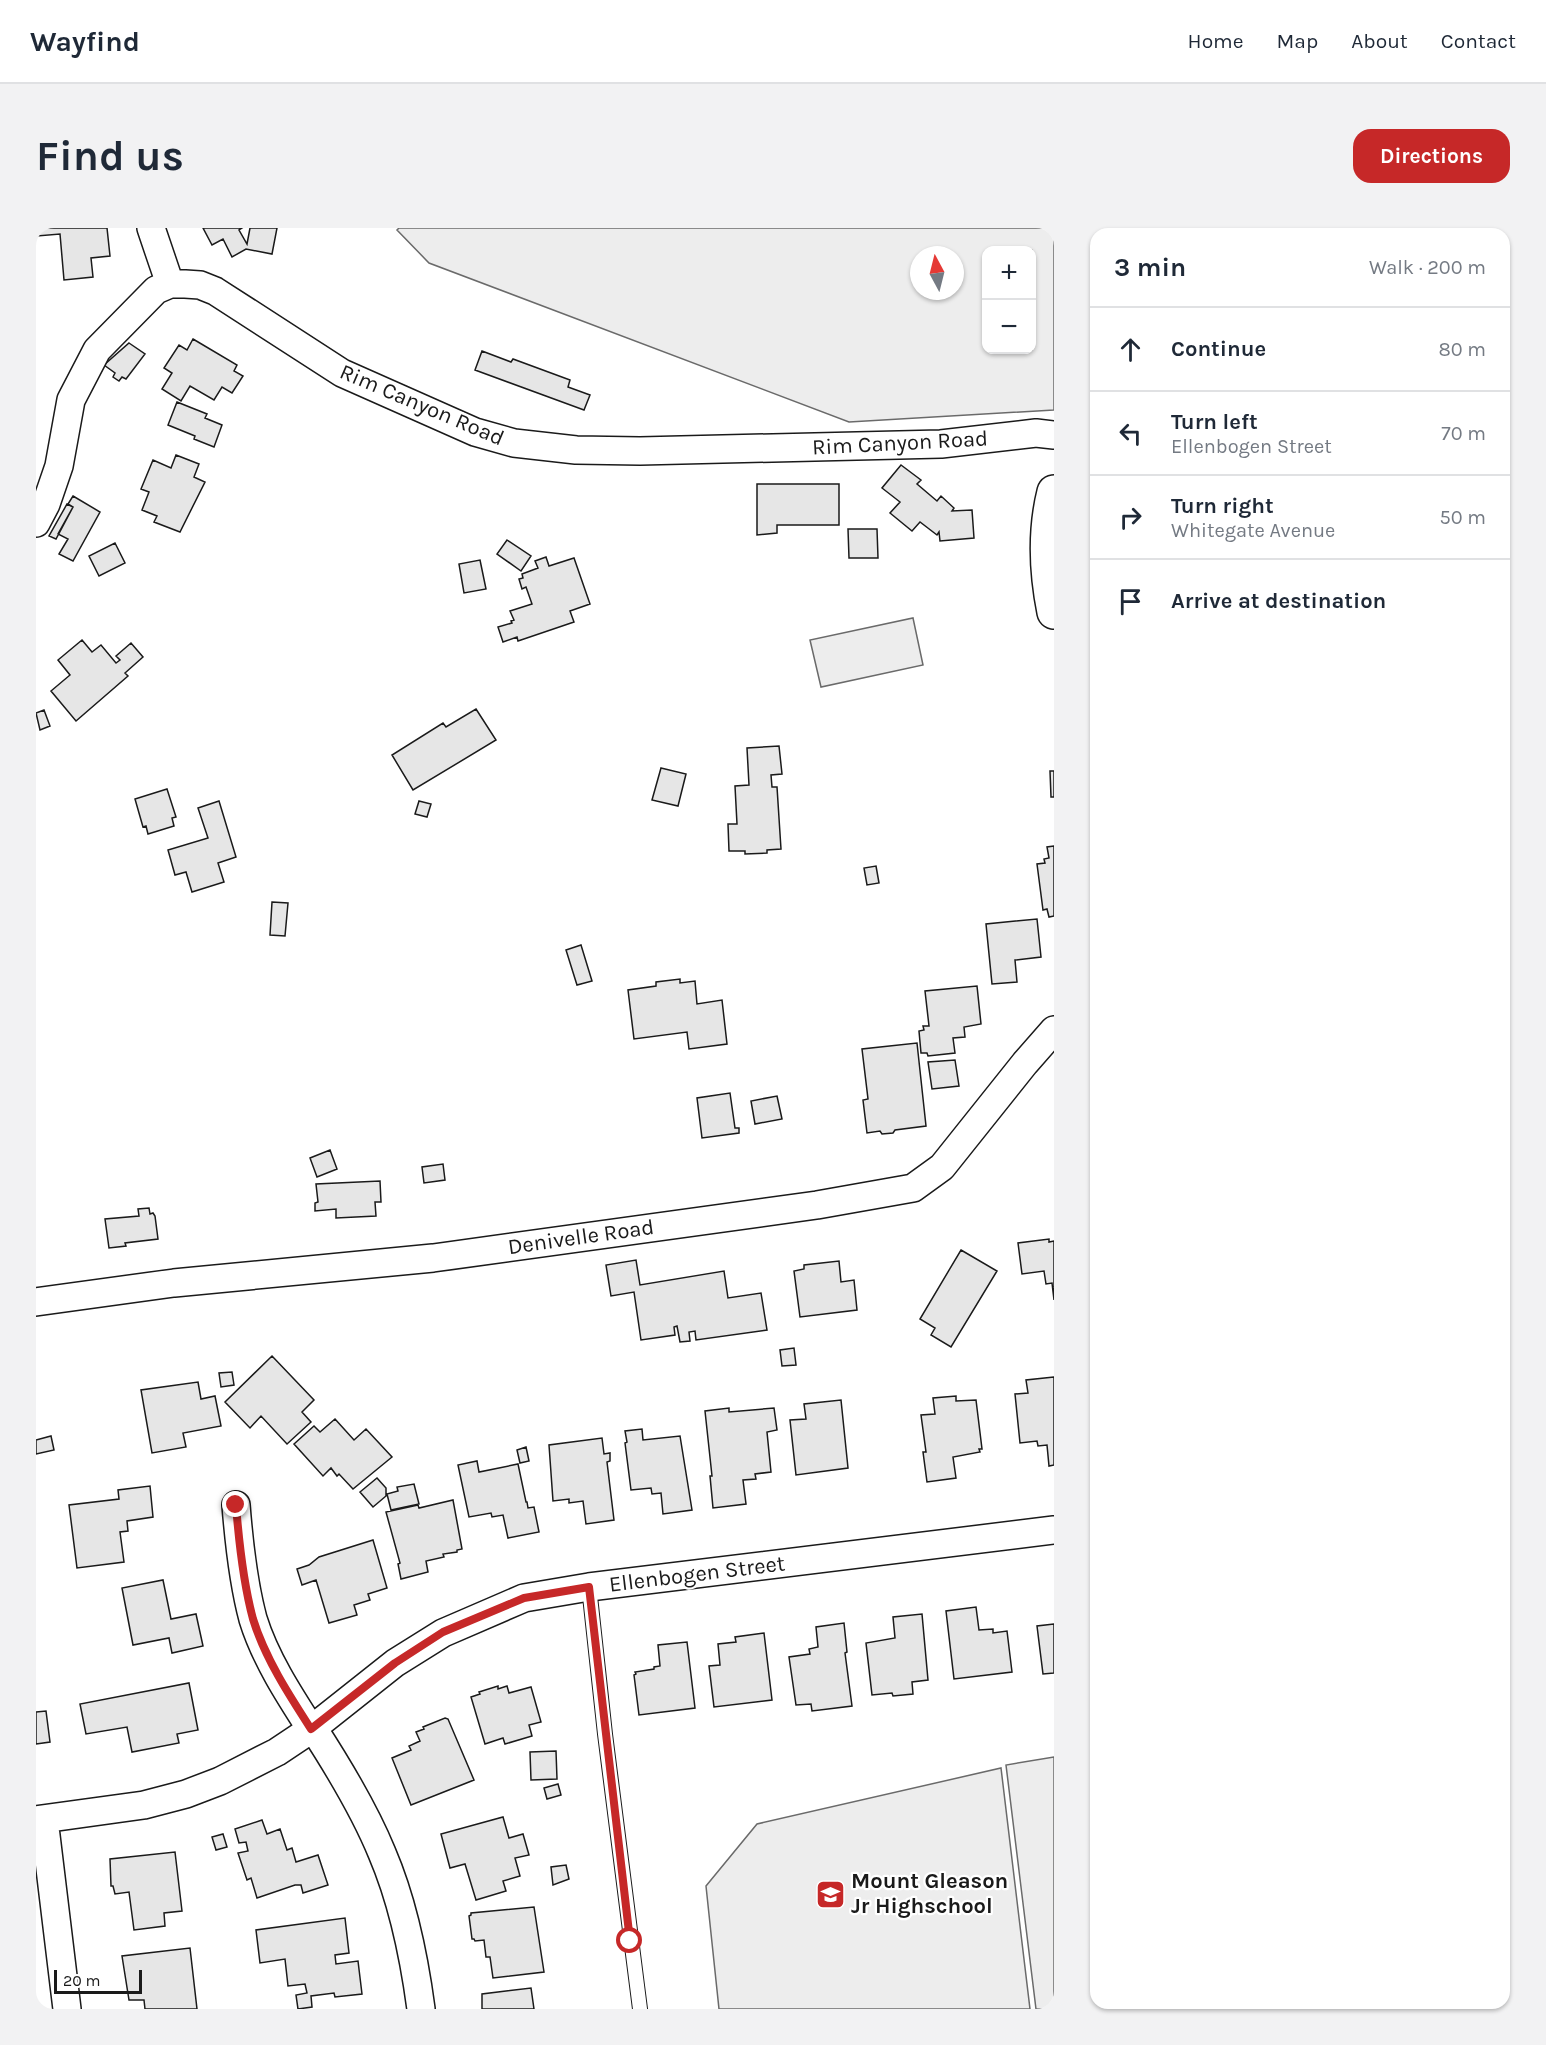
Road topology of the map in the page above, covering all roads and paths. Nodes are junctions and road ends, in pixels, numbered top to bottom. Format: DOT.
graph roads {
  1 [pos="151,228"];
  2 [pos="170,284"];
  3 [pos="1054,435"];
  4 [pos="1054,492"];
  5 [pos="36,523"];
  6 [pos="1054,612"];
  7 [pos="1054,1030"];
  8 [pos="36,1302"];
  9 [pos="236,1505"];
  10 [pos="1054,1530"];
  11 [pos="589,1587"];
  12 [pos="312,1728"];
  13 [pos="40,1820"];
  14 [pos="67,2009"];
  15 [pos="421,2009"];
  16 [pos="640,2009"];
  1 -- 2 [label="street"];
  2 -- 3 [label="street, Rim Canyon Road"];
  2 -- 5 [label="street"];
  4 -- 6 [label="street"];
  7 -- 8 [label="street, Denivelle Road"];
  9 -- 12 [label="street"];
  10 -- 11 [label="street, Ellenbogen Street"];
  11 -- 12 [label="street, Ellenbogen Street"];
  11 -- 16 [label="lane"];
  12 -- 13 [label="street, Ellenbogen Street"];
  12 -- 15 [label="street"];
  13 -- 14 [label="street"];
}
